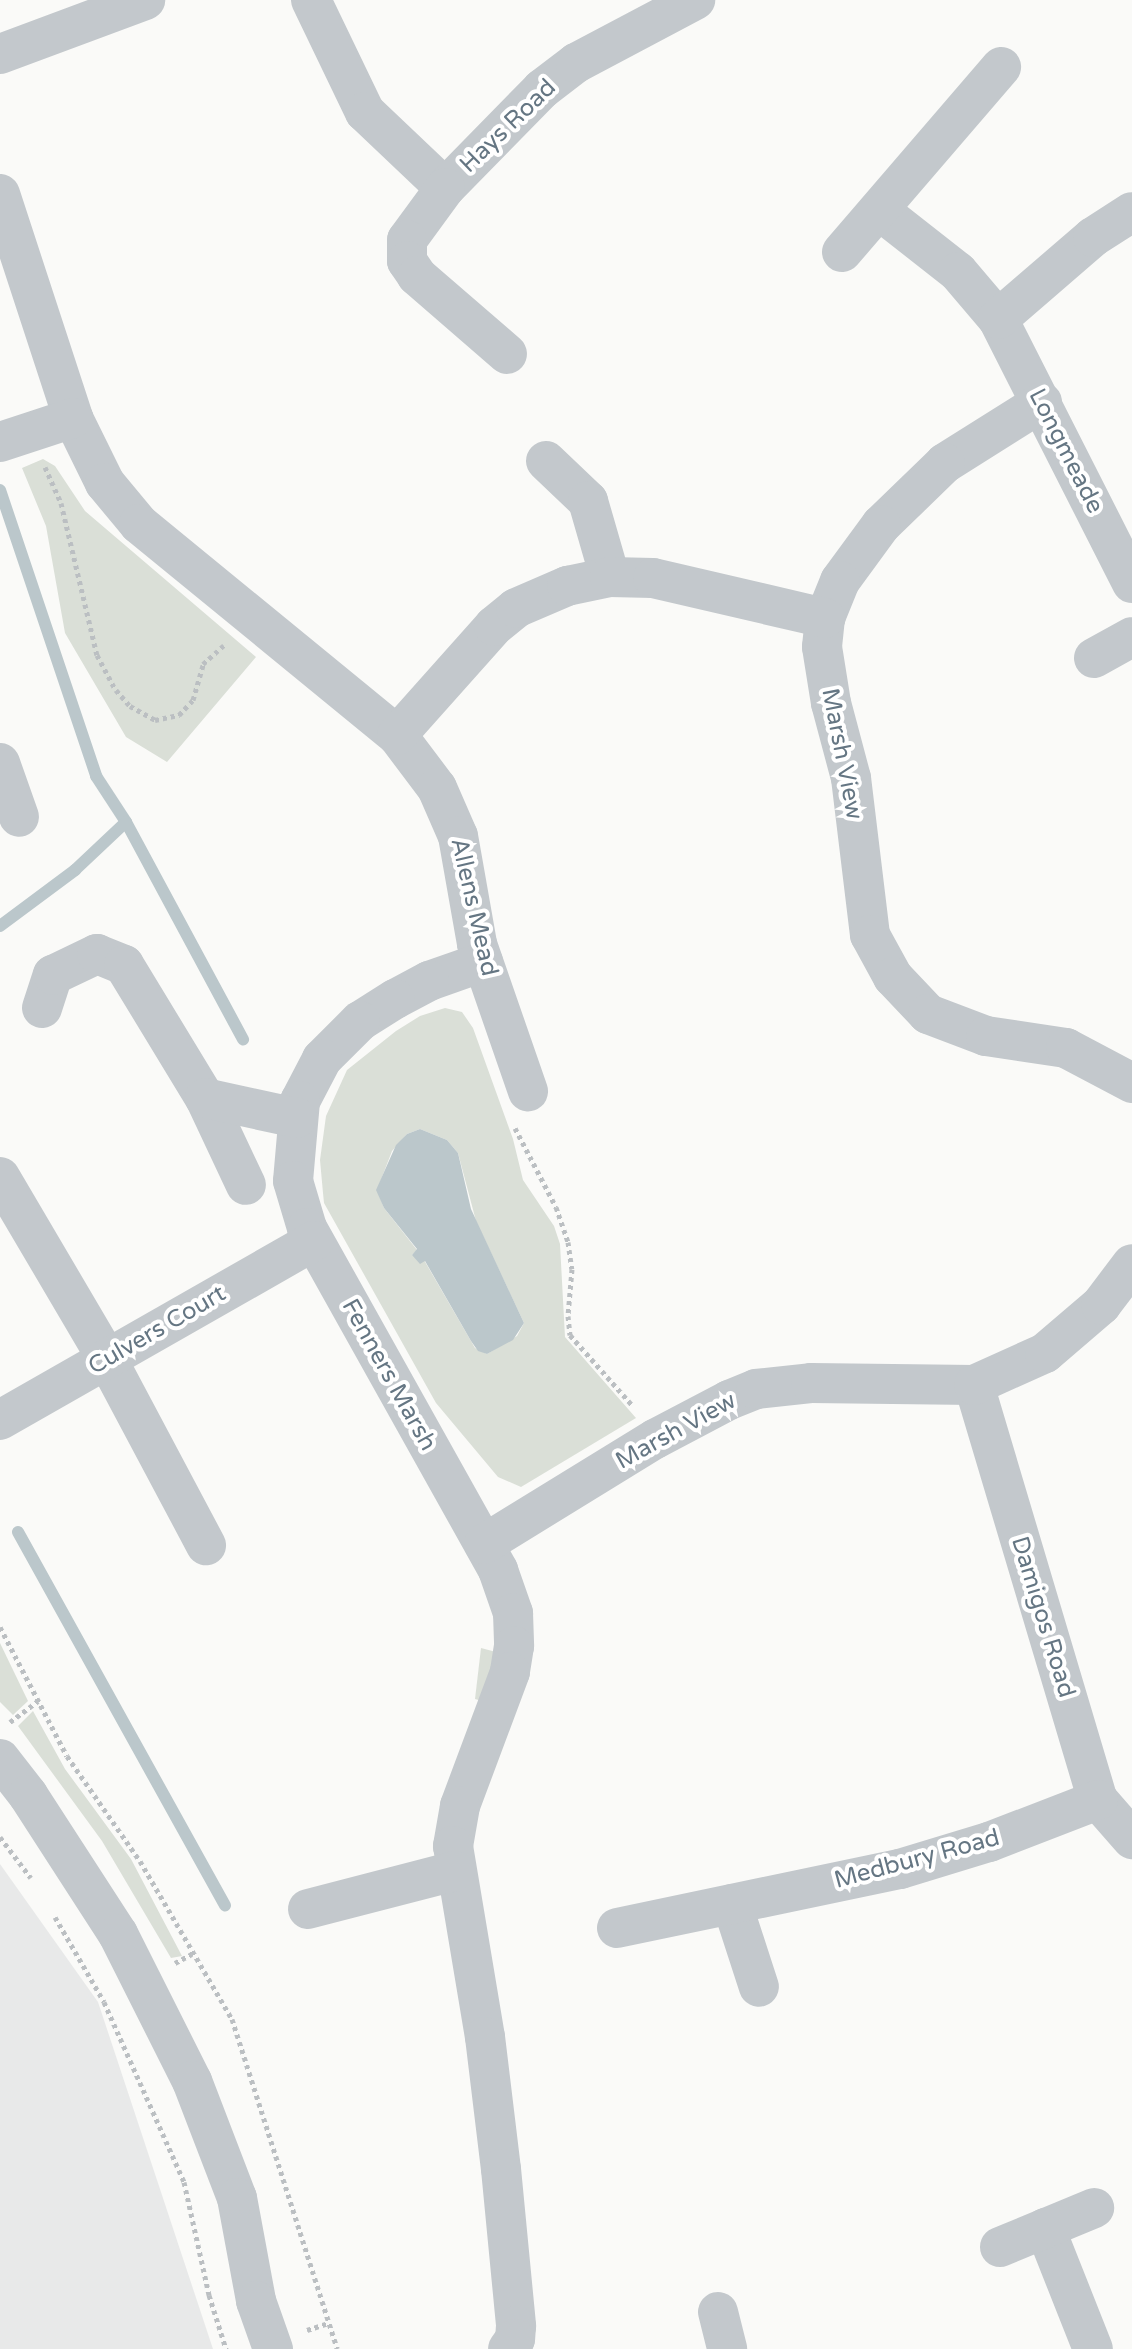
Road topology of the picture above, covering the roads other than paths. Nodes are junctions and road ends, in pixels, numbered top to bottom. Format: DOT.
graph roads {
  1 [pos="145,0"];
  2 [pos="311,0"];
  3 [pos="695,0"];
  4 [pos="1,51"];
  5 [pos="1001,67"];
  6 [pos="445,188"];
  7 [pos="0,194"];
  8 [pos="879,210"];
  9 [pos="1132,212"];
  10 [pos="842,252"];
  11 [pos="998,319"];
  12 [pos="507,354"];
  13 [pos="1042,402"];
  14 [pos="73,418"];
  15 [pos="20,446"];
  16 [pos="546,461"];
  17 [pos="610,577"];
  18 [pos="1132,583"];
  19 [pos="825,618"];
  20 [pos="1132,637"];
  21 [pos="1094,658"];
  22 [pos="397,735"];
  23 [pos="0,763"];
  24 [pos="19,817"];
  25 [pos="483,962"];
  26 [pos="42,1008"];
  27 [pos="1132,1083"];
  28 [pos="205,1098"];
  29 [pos="520,1104"];
  30 [pos="297,1118"];
  31 [pos="0,1177"];
  32 [pos="246,1185"];
  33 [pos="314,1241"];
  34 [pos="1132,1264"];
  35 [pos="107,1359"];
  36 [pos="974,1385"];
  37 [pos="0,1420"];
  38 [pos="484,1544"];
  39 [pos="206,1545"];
  40 [pos="0,1759"];
  41 [pos="1098,1800"];
  42 [pos="1132,1839"];
  43 [pos="455,1871"];
  44 [pos="732,1904"];
  45 [pos="308,1909"];
  46 [pos="617,1928"];
  47 [pos="759,1987"];
  48 [pos="1094,2208"];
  49 [pos="1045,2228"];
  50 [pos="1000,2247"];
  51 [pos="273,2349"];
  52 [pos="508,2349"];
  53 [pos="1093,2349"];
  1 -- 4 [label="street"];
  2 -- 6 [label="street, Hays Road"];
  3 -- 6 [label="street, Hays Road"];
  5 -- 8 [label="street"];
  6 -- 12 [label="street"];
  7 -- 14 [label="street, Allens Mead"];
  8 -- 10 [label="street"];
  8 -- 11 [label="street, Longmeade"];
  9 -- 11 [label="street"];
  11 -- 13 [label="street, Longmeade"];
  13 -- 18 [label="street, Longmeade"];
  13 -- 19 [label="street, Marsh View"];
  14 -- 15 [label="street"];
  14 -- 22 [label="street, Allens Mead"];
  16 -- 17 [label="street"];
  17 -- 19 [label="street"];
  17 -- 22 [label="street"];
  19 -- 27 [label="street, Marsh View"];
  20 -- 21 [label="street"];
  22 -- 25 [label="street, Allens Mead"];
  23 -- 24 [label="street"];
  25 -- 29 [label="street, Allens Mead"];
  25 -- 30 [label="street, Fenners Marsh"];
  26 -- 28 [label="street"];
  28 -- 30 [label="street"];
  28 -- 32 [label="street"];
  30 -- 33 [label="street, Fenners Marsh"];
  31 -- 35 [label="street"];
  33 -- 35 [label="street, Culvers Court"];
  33 -- 38 [label="street, Fenners Marsh"];
  34 -- 36 [label="street, Marsh View"];
  35 -- 37 [label="street, Culvers Court"];
  35 -- 39 [label="street"];
  36 -- 38 [label="street, Marsh View"];
  36 -- 41 [label="street, Damigos Road"];
  38 -- 43 [label="street, Fenners Marsh"];
  40 -- 51 [label="street"];
  41 -- 42 [label="street, Damigos Road"];
  41 -- 44 [label="street, Medbury Road"];
  43 -- 45 [label="street"];
  43 -- 52 [label="street, Fenners Marsh"];
  44 -- 46 [label="street, Medbury Road"];
  44 -- 47 [label="street"];
  48 -- 49 [label="street"];
  49 -- 50 [label="street"];
  49 -- 53 [label="street"];
}
